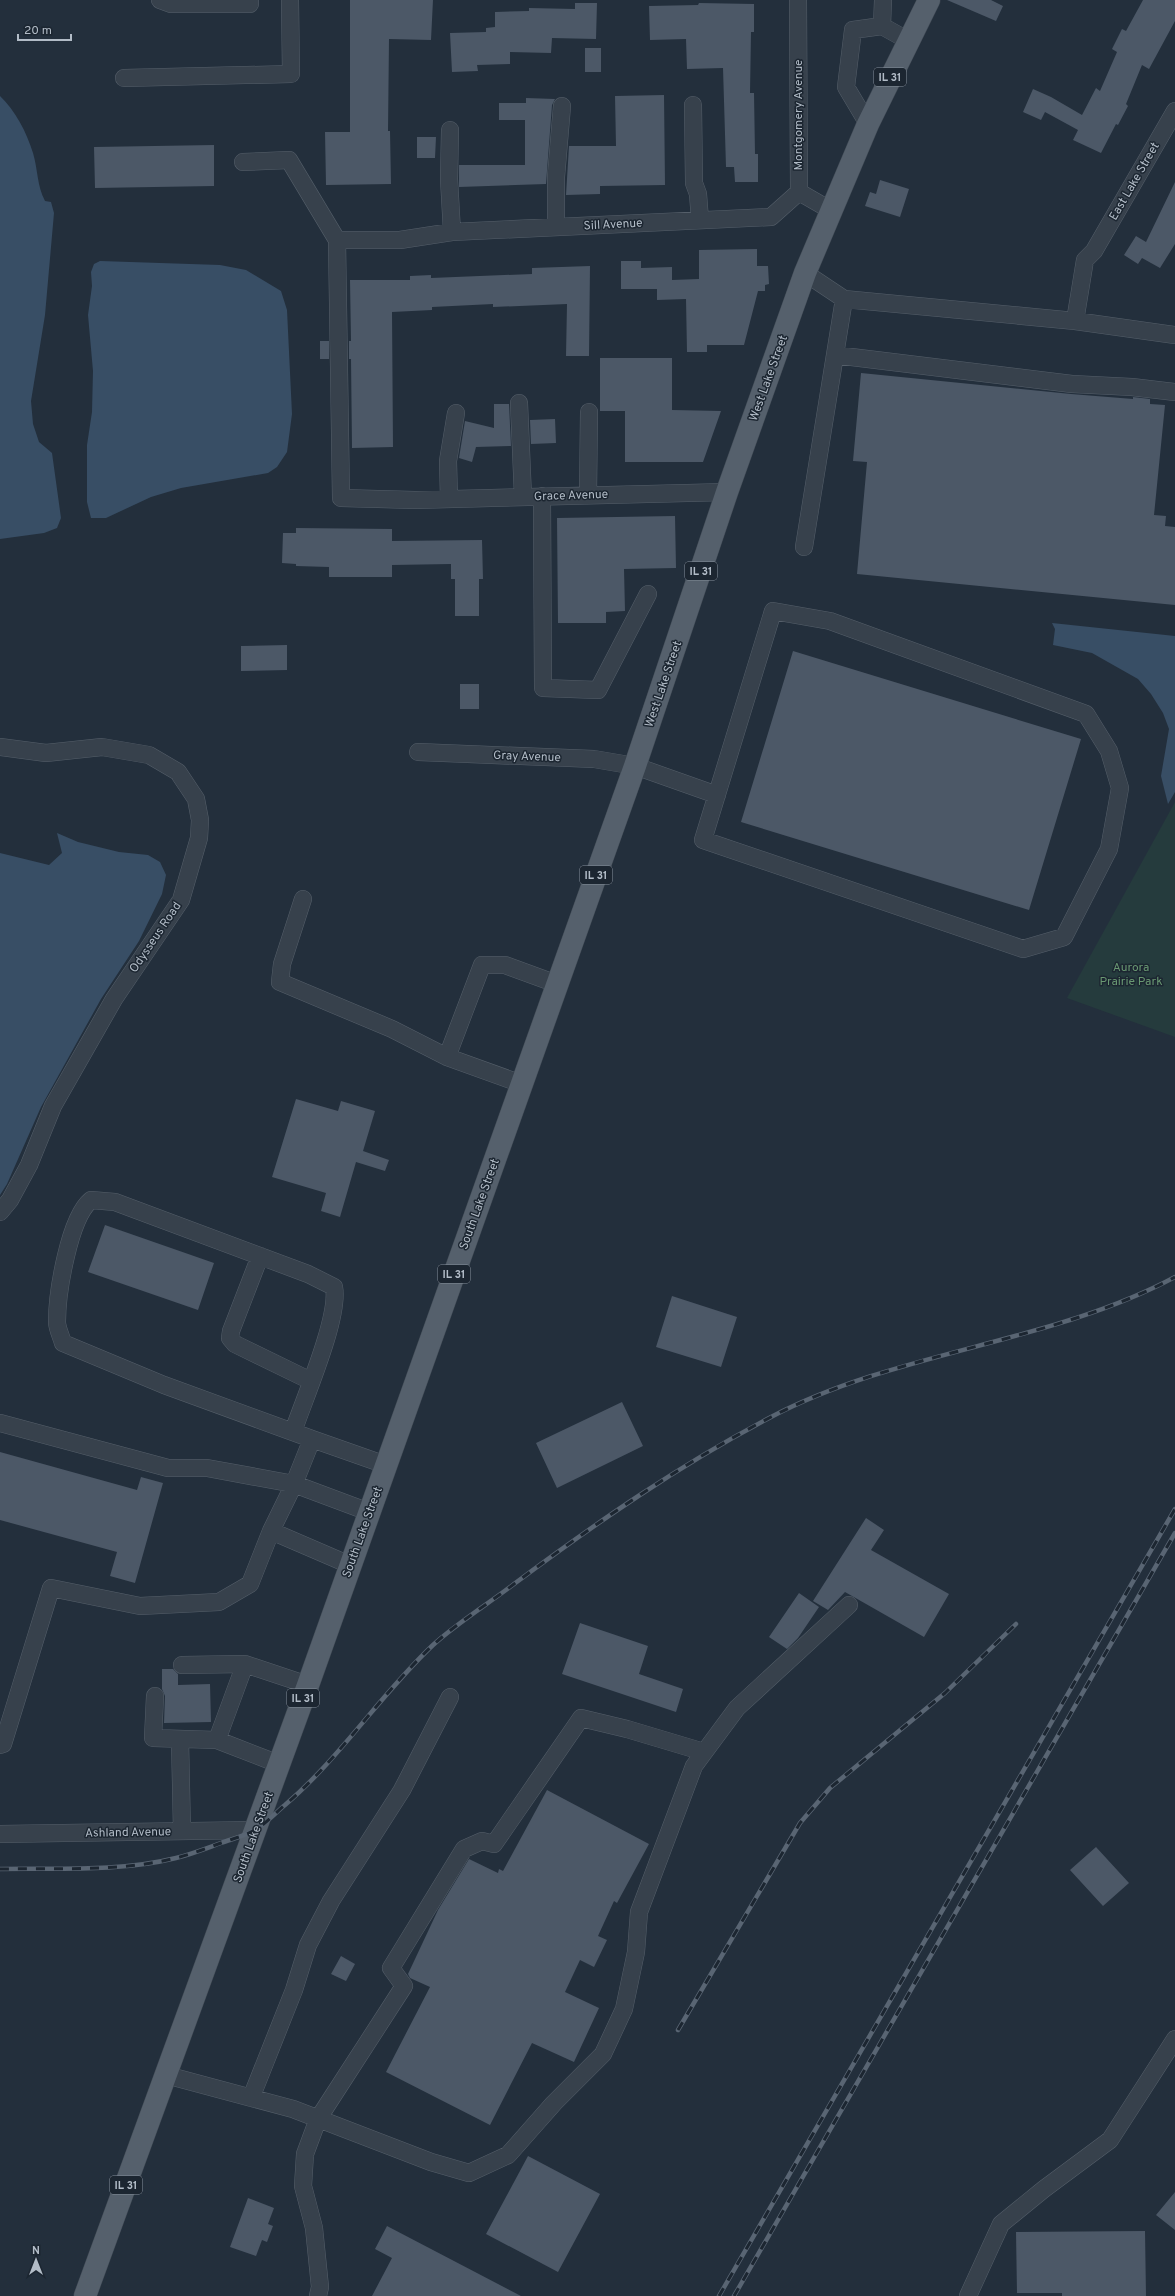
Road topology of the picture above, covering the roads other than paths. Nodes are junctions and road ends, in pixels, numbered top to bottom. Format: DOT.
graph roads {
  1 [pos="160,0"];
  2 [pos="250,0"];
  3 [pos="290,0"];
  4 [pos="798,0"];
  5 [pos="883,0"];
  6 [pos="929,0"];
  7 [pos="882,26"];
  8 [pos="909,41"];
  9 [pos="124,78"];
  10 [pos="693,105"];
  11 [pos="562,106"];
  12 [pos="1175,111"];
  13 [pos="868,124"];
  14 [pos="450,130"];
  15 [pos="243,162"];
  16 [pos="799,192"];
  17 [pos="832,211"];
  18 [pos="700,220"];
  19 [pos="556,227"];
  20 [pos="452,232"];
  21 [pos="337,240"];
  22 [pos="805,273"];
  23 [pos="844,299"];
  24 [pos="1075,321"];
  25 [pos="1175,335"];
  26 [pos="835,355"];
  27 [pos="1175,392"];
  28 [pos="519,403"];
  29 [pos="589,412"];
  30 [pos="456,413"];
  31 [pos="727,492"];
  32 [pos="588,495"];
  33 [pos="542,496"];
  34 [pos="523,497"];
  35 [pos="449,499"];
  36 [pos="804,547"];
  37 [pos="648,594"];
  38 [pos="0,748"];
  39 [pos="418,752"];
  40 [pos="635,766"];
  41 [pos="717,794"];
  42 [pos="303,899"];
  43 [pos="557,984"];
  44 [pos="447,1057"];
  45 [pos="522,1084"];
  46 [pos="0,1212"];
  47 [pos="260,1256"];
  48 [pos="311,1381"];
  49 [pos="0,1423"];
  50 [pos="293,1432"];
  51 [pos="312,1439"];
  52 [pos="386,1465"];
  53 [pos="294,1484"];
  54 [pos="369,1512"];
  55 [pos="271,1531"];
  56 [pos="350,1565"];
  57 [pos="849,1605"];
  58 [pos="245,1664"];
  59 [pos="182,1665"];
  60 [pos="308,1685"];
  61 [pos="155,1696"];
  62 [pos="450,1698"];
  63 [pos="180,1740"];
  64 [pos="217,1740"];
  65 [pos="0,1745"];
  66 [pos="704,1752"];
  67 [pos="279,1764"];
  68 [pos="255,1830"];
  69 [pos="182,1831"];
  70 [pos="0,1834"];
  71 [pos="1175,2039"];
  72 [pos="166,2075"];
  73 [pos="251,2098"];
  74 [pos="318,2119"];
  75 [pos="85,2296"];
  76 [pos="318,2296"];
  77 [pos="968,2296"];
  1 -- 2 [label="street"];
  3 -- 9 [label="street"];
  4 -- 16 [label="street, Montgomery Avenue"];
  5 -- 7 [label="street"];
  6 -- 8 [label="main road, West Lake Street / IL 31"];
  7 -- 8 [label="street"];
  7 -- 13 [label="street"];
  8 -- 13 [label="main road, West Lake Street / IL 31"];
  10 -- 18 [label="street"];
  11 -- 19 [label="street"];
  12 -- 24 [label="street, East Lake Street"];
  13 -- 17 [label="main road, West Lake Street / IL 31"];
  14 -- 20 [label="street"];
  15 -- 21 [label="street"];
  16 -- 17 [label="street"];
  16 -- 18 [label="street, Sill Avenue"];
  17 -- 22 [label="main road, West Lake Street / IL 31"];
  18 -- 19 [label="street, Sill Avenue"];
  19 -- 20 [label="street, Sill Avenue"];
  20 -- 21 [label="street, Sill Avenue"];
  21 -- 35 [label="street, Grace Avenue"];
  22 -- 23 [label="street"];
  22 -- 31 [label="main road, West Lake Street / IL 31"];
  23 -- 24 [label="street"];
  23 -- 26 [label="street"];
  24 -- 25 [label="street"];
  26 -- 27 [label="street"];
  26 -- 36 [label="street"];
  28 -- 34 [label="street"];
  29 -- 32 [label="street"];
  30 -- 35 [label="street"];
  31 -- 32 [label="street, Grace Avenue"];
  31 -- 40 [label="main road, West Lake Street / IL 31"];
  32 -- 33 [label="street, Grace Avenue"];
  33 -- 34 [label="street, Grace Avenue"];
  33 -- 37 [label="street"];
  34 -- 35 [label="street, Grace Avenue"];
  38 -- 46 [label="street, Odysseus Road"];
  39 -- 40 [label="street, Gray Avenue"];
  40 -- 41 [label="street, Gray Avenue"];
  40 -- 43 [label="main road, South Lake Street / IL 31"];
  41 -- 41 [label="street"];
  42 -- 44 [label="street"];
  43 -- 44 [label="street"];
  43 -- 45 [label="main road, South Lake Street / IL 31"];
  44 -- 45 [label="street"];
  45 -- 52 [label="main road, South Lake Street / IL 31"];
  47 -- 48 [label="street"];
  47 -- 48 [label="street"];
  47 -- 50 [label="street"];
  48 -- 50 [label="street"];
  49 -- 53 [label="street"];
  50 -- 51 [label="street"];
  51 -- 52 [label="street"];
  51 -- 53 [label="street"];
  52 -- 54 [label="main road, South Lake Street / IL 31"];
  53 -- 54 [label="street"];
  53 -- 55 [label="street"];
  54 -- 56 [label="main road, South Lake Street / IL 31"];
  55 -- 56 [label="street"];
  55 -- 65 [label="street"];
  56 -- 60 [label="main road, South Lake Street / IL 31"];
  57 -- 66 [label="street"];
  58 -- 59 [label="street"];
  58 -- 60 [label="street"];
  58 -- 64 [label="street"];
  60 -- 67 [label="main road, South Lake Street / IL 31"];
  61 -- 63 [label="street"];
  62 -- 73 [label="street"];
  63 -- 64 [label="street"];
  63 -- 69 [label="street"];
  64 -- 67 [label="street"];
  66 -- 74 [label="street"];
  66 -- 74 [label="street"];
  67 -- 68 [label="main road, South Lake Street / IL 31"];
  68 -- 69 [label="street, Ashland Avenue"];
  68 -- 72 [label="main road, South Lake Street / IL 31"];
  69 -- 70 [label="street, Ashland Avenue"];
  71 -- 77 [label="street"];
  72 -- 73 [label="street"];
  72 -- 75 [label="main road, South Lake Street / IL 31"];
  73 -- 74 [label="street"];
  74 -- 76 [label="street"];
}
